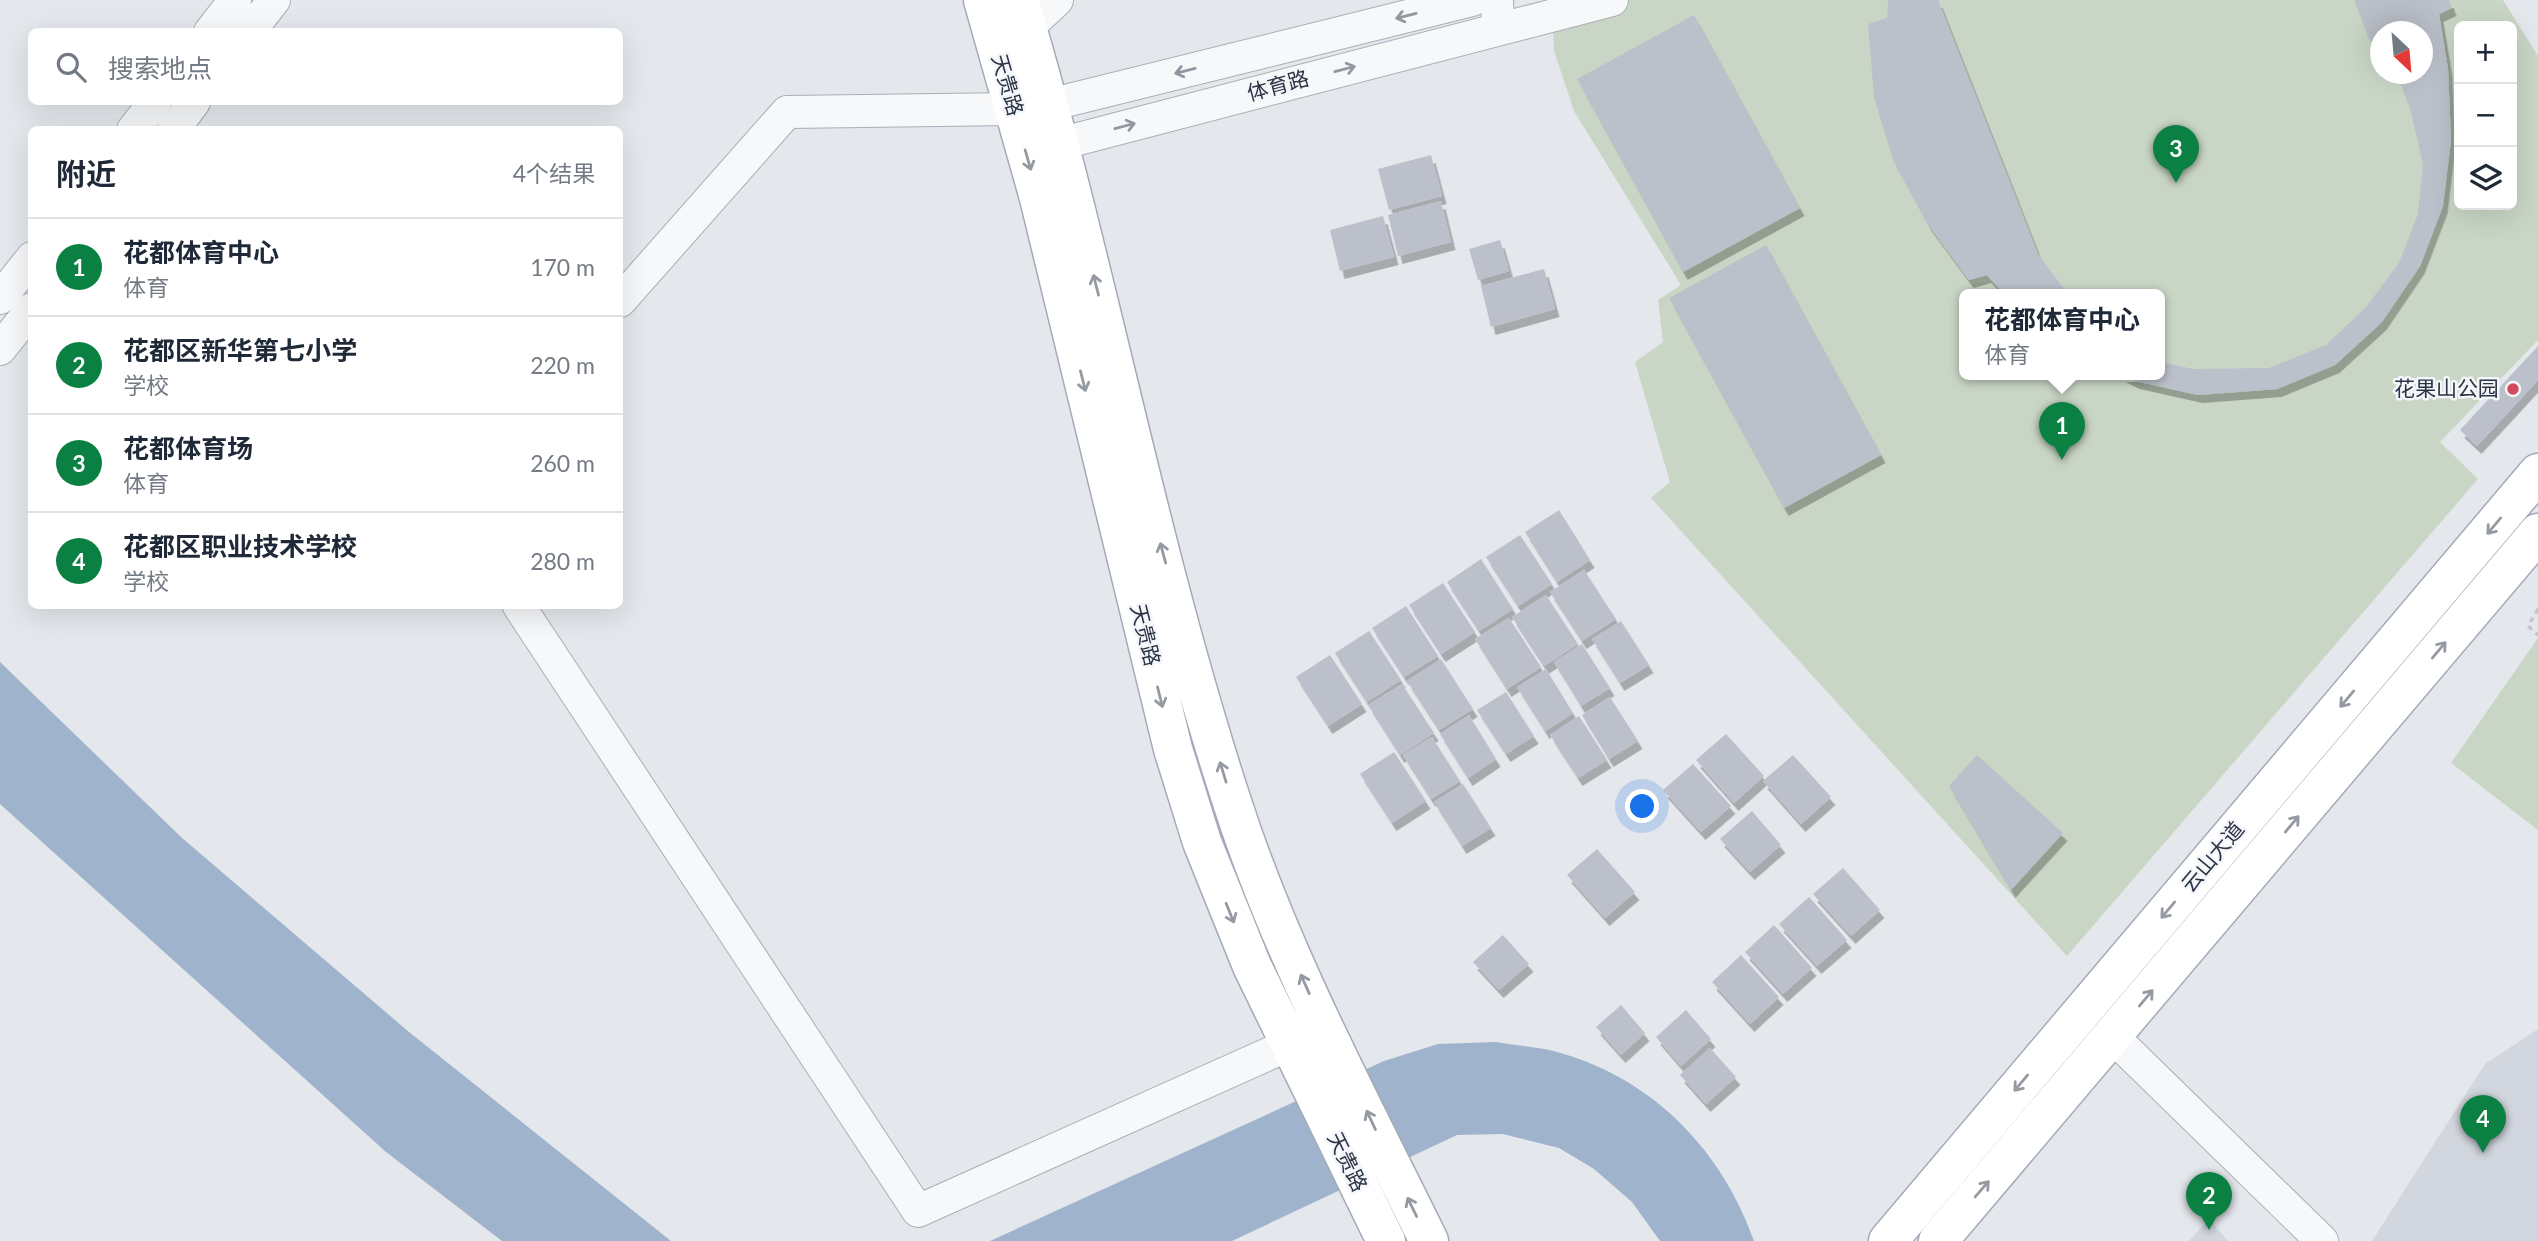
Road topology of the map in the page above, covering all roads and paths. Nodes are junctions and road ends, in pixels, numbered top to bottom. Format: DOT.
graph roads {
  1 [pos="235,0"];
  2 [pos="274,0"];
  3 [pos="983,0"];
  4 [pos="1057,0"];
  5 [pos="1472,0"];
  6 [pos="1612,0"];
  7 [pos="1023,14"];
  8 [pos="1497,15"];
  9 [pos="213,28"];
  10 [pos="252,28"];
  11 [pos="153,105"];
  12 [pos="192,105"];
  13 [pos="1032,107"];
  14 [pos="136,126"];
  15 [pos="176,126"];
  16 [pos="1059,144"];
  17 [pos="28,263"];
  18 [pos="0,298"];
  19 [pos="623,298"];
  20 [pos="28,314"];
  21 [pos="0,349"];
  22 [pos="2538,474"];
  23 [pos="2538,533"];
  24 [pos="521,609"];
  25 [pos="2538,609"];
  26 [pos="2538,635"];
  27 [pos="1326,1027"];
  28 [pos="2113,1037"];
  29 [pos="1290,1045"];
  30 [pos="1386,1241"];
  31 [pos="1429,1241"];
  32 [pos="1888,1241"];
  33 [pos="1938,1241"];
  34 [pos="2322,1241"];
  1 -- 9 [label="street"];
  2 -- 10 [label="street"];
  3 -- 13 [label="main road, 天贵路"];
  4 -- 7 [label="street"];
  5 -- 13 [label="street, 体育路, one-way"];
  6 -- 8 [label="street, 体育路"];
  7 -- 13 [label="main road, 天贵路"];
  16 -- 8 [label="street, 体育路, one-way"];
  11 -- 14 [label="street"];
  12 -- 15 [label="street"];
  13 -- 16 [label="main road, 天贵路"];
  13 -- 19 [label="street, 体育路"];
  13 -- 29 [label="main road, 天贵路, one-way"];
  27 -- 16 [label="main road, 天贵路, one-way"];
  17 -- 18 [label="street"];
  20 -- 21 [label="street"];
  22 -- 32 [label="main road, 云山大道, one-way"];
  28 -- 23 [label="main road, 云山大道, one-way"];
  24 -- 29 [label="street"];
  25 -- 26 [label="path"];
  27 -- 29 [label="street"];
  31 -- 27 [label="main road, 天贵路, one-way"];
  33 -- 28 [label="main road, 云山大道, one-way"];
  28 -- 34 [label="street"];
  29 -- 30 [label="main road, 天贵路"];
}
